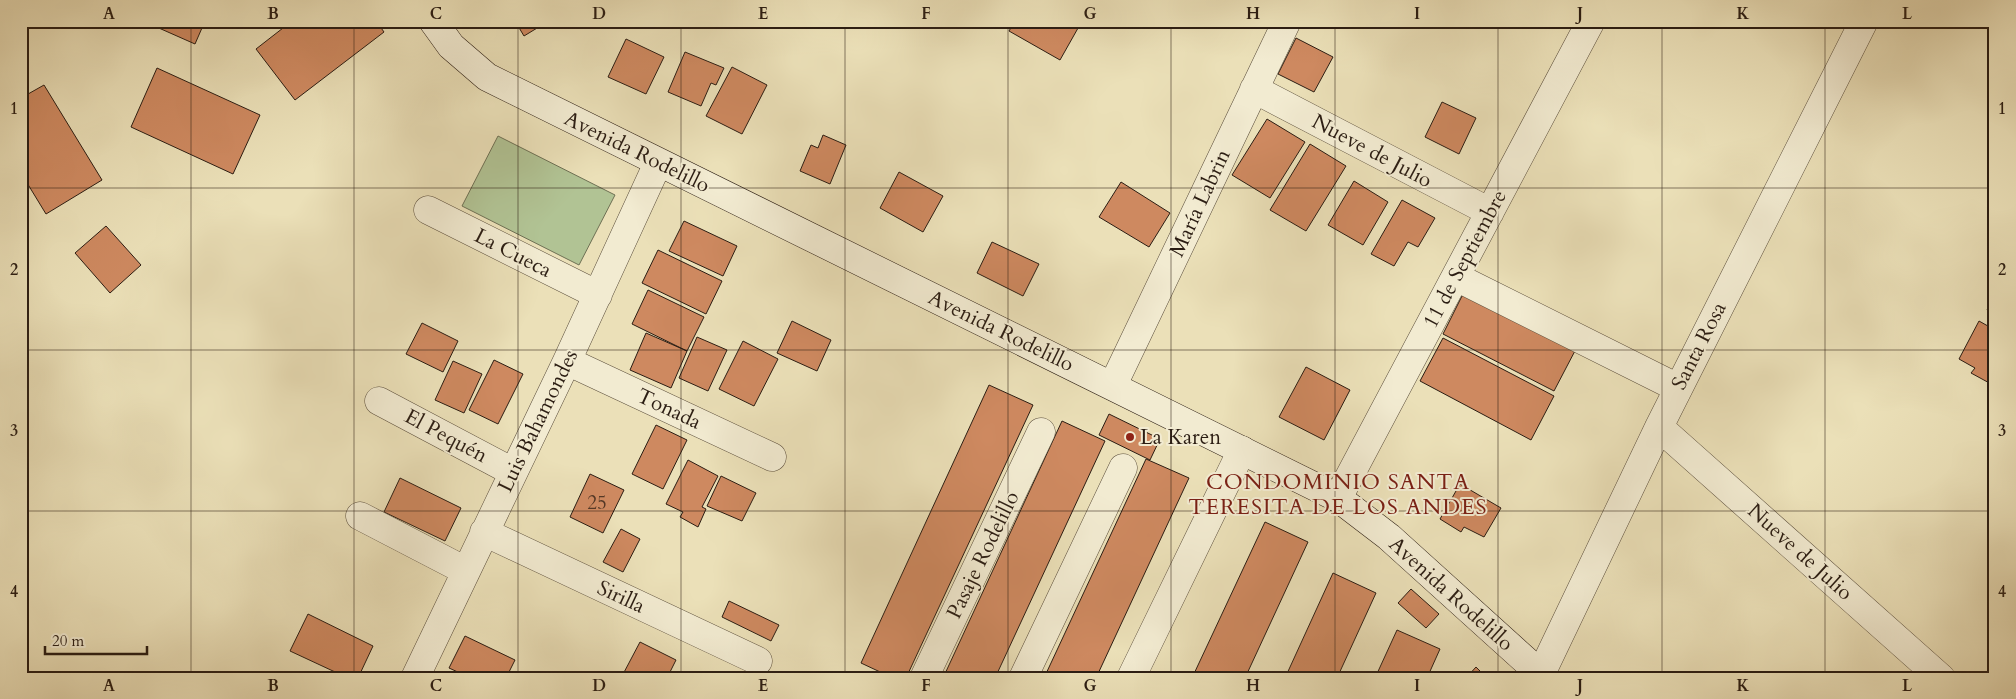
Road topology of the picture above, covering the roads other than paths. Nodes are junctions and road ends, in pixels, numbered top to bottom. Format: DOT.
graph roads {
  1 [pos="433,21"];
  2 [pos="1287,21"];
  3 [pos="1591,21"];
  4 [pos="1864,21"];
  5 [pos="1254,89"];
  6 [pos="658,163"];
  7 [pos="428,210"];
  8 [pos="1490,212"];
  9 [pos="1456,277"];
  10 [pos="598,295"];
  11 [pos="567,361"];
  12 [pos="1113,385"];
  13 [pos="1678,388"];
  14 [pos="379,401"];
  15 [pos="1659,427"];
  16 [pos="1041,432"];
  17 [pos="1242,450"];
  18 [pos="772,457"];
  19 [pos="1123,468"];
  20 [pos="513,472"];
  21 [pos="1338,498"];
  22 [pos="360,516"];
  23 [pos="484,532"];
  24 [pos="466,571"];
  25 [pos="758,661"];
  26 [pos="1543,676"];
  27 [pos="415,678"];
  28 [pos="924,678"];
  29 [pos="1023,678"];
  30 [pos="1131,678"];
  31 [pos="1941,678"];
  1 -- 6 [label="street, Avenida Rodelillo"];
  2 -- 5 [label="street, María Labrin"];
  3 -- 8 [label="street, 11 de Septiembre"];
  4 -- 13 [label="street, Santa Rosa"];
  5 -- 8 [label="street, Nueve de Julio"];
  5 -- 12 [label="street, María Labrin"];
  6 -- 10 [label="street, Luis Bahamondes"];
  6 -- 12 [label="street, Avenida Rodelillo"];
  7 -- 10 [label="street, La Cueca"];
  8 -- 9 [label="street, 11 de Septiembre"];
  9 -- 13 [label="street"];
  9 -- 21 [label="street, 11 de Septiembre"];
  10 -- 11 [label="street, Luis Bahamondes"];
  11 -- 18 [label="street, Tonada"];
  11 -- 20 [label="street, Luis Bahamondes"];
  12 -- 17 [label="street, Avenida Rodelillo"];
  13 -- 15 [label="street, Santa Rosa"];
  14 -- 20 [label="street, El Pequén"];
  15 -- 26 [label="street, Santa Rosa"];
  15 -- 31 [label="street, Nueve de Julio"];
  16 -- 28 [label="street, Pasaje Rodelillo"];
  17 -- 21 [label="street, Avenida Rodelillo"];
  17 -- 30 [label="street"];
  19 -- 29 [label="street"];
  20 -- 23 [label="street, Luis Bahamondes"];
  21 -- 26 [label="street, Avenida Rodelillo"];
  22 -- 24 [label="street"];
  23 -- 24 [label="street, Luis Bahamondes"];
  23 -- 25 [label="street, Sirilla"];
  24 -- 27 [label="street, Luis Bahamondes"];
}
